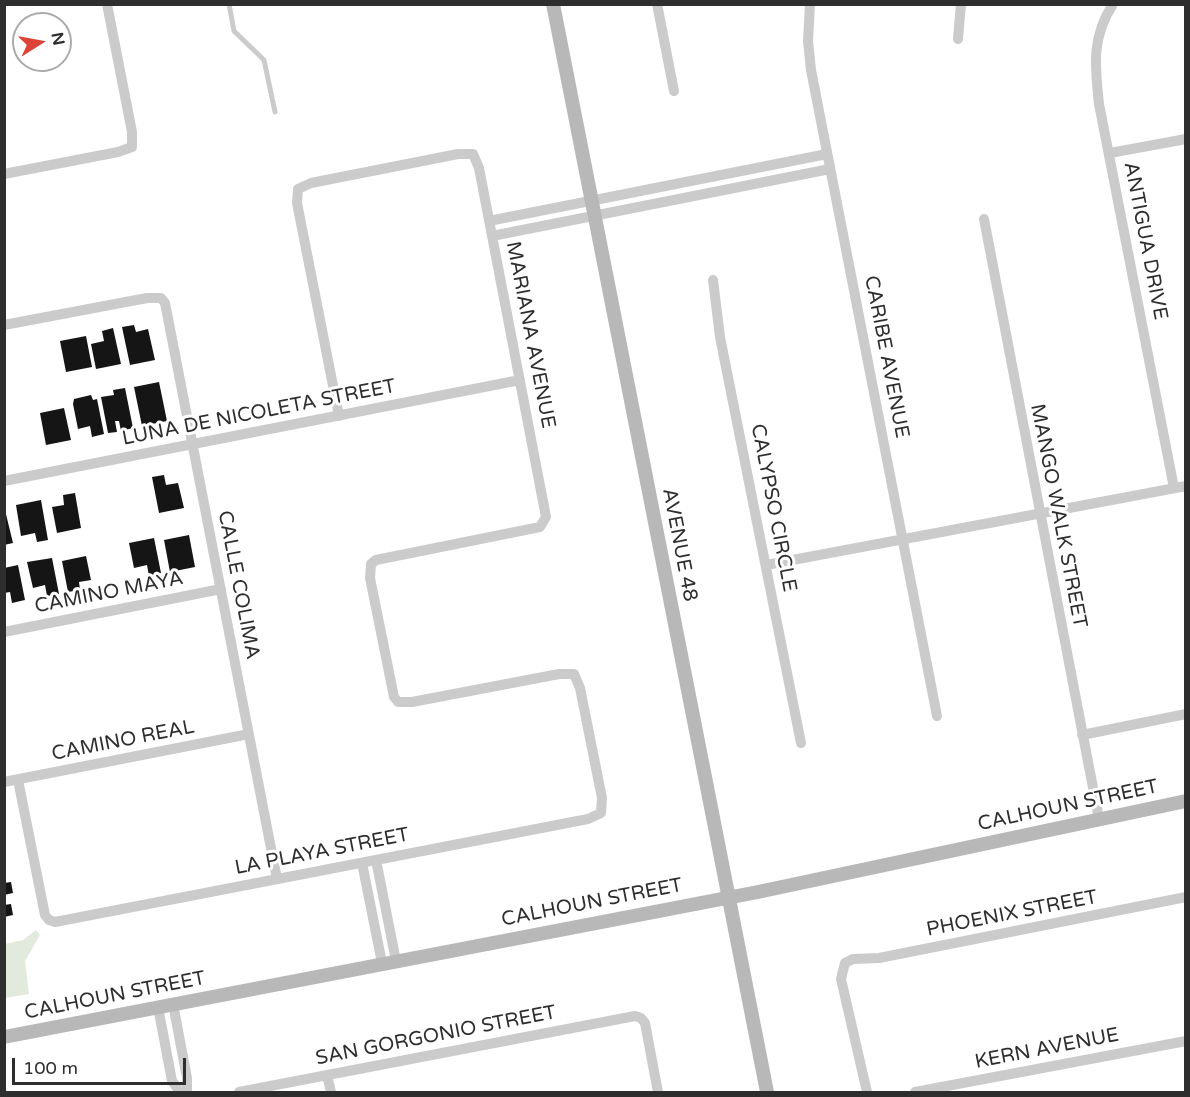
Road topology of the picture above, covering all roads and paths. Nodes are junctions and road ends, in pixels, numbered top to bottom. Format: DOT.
graph roads {
  1 [pos="107,4"];
  2 [pos="229,4"];
  3 [pos="553,4"];
  4 [pos="657,4"];
  5 [pos="810,4"];
  6 [pos="961,4"];
  7 [pos="1113,4"];
  8 [pos="958,39"];
  9 [pos="674,91"];
  10 [pos="275,112"];
  11 [pos="1185,139"];
  12 [pos="1110,153"];
  13 [pos="827,154"];
  14 [pos="830,170"];
  15 [pos="4,174"];
  16 [pos="592,201"];
  17 [pos="595,216"];
  18 [pos="984,219"];
  19 [pos="489,221"];
  20 [pos="492,236"];
  21 [pos="713,280"];
  22 [pos="4,325"];
  23 [pos="520,380"];
  24 [pos="339,416"];
  25 [pos="193,444"];
  26 [pos="4,481"];
  27 [pos="1185,486"];
  28 [pos="1174,488"];
  29 [pos="1039,513"];
  30 [pos="903,538"];
  31 [pos="766,565"];
  32 [pos="221,589"];
  33 [pos="4,632"];
  34 [pos="1185,714"];
  35 [pos="937,716"];
  36 [pos="249,734"];
  37 [pos="1082,735"];
  38 [pos="801,743"];
  39 [pos="18,780"];
  40 [pos="4,782"];
  41 [pos="1185,801"];
  42 [pos="601,813"];
  43 [pos="1099,819"];
  44 [pos="376,860"];
  45 [pos="362,863"];
  46 [pos="277,879"];
  47 [pos="728,897"];
  48 [pos="1185,897"];
  49 [pos="389,962"];
  50 [pos="173,1004"];
  51 [pos="158,1007"];
  52 [pos="4,1037"];
  53 [pos="1185,1041"];
  54 [pos="327,1075"];
  55 [pos="180,1092"];
  56 [pos="187,1092"];
  57 [pos="239,1092"];
  58 [pos="331,1092"];
  59 [pos="658,1092"];
  60 [pos="767,1092"];
  61 [pos="867,1092"];
  62 [pos="915,1092"];
  1 -- 15 [label="street"];
  2 -- 10 [label="lane"];
  3 -- 16 [label="street, AVENUE 48"];
  4 -- 9 [label="street"];
  5 -- 13 [label="street, CARIBE AVENUE"];
  6 -- 8 [label="street"];
  7 -- 12 [label="street, ANTIGUA DRIVE"];
  11 -- 12 [label="street"];
  12 -- 28 [label="street, ANTIGUA DRIVE"];
  13 -- 14 [label="street, CARIBE AVENUE"];
  13 -- 16 [label="street"];
  14 -- 17 [label="street"];
  14 -- 30 [label="street, CARIBE AVENUE"];
  16 -- 17 [label="street, AVENUE 48"];
  16 -- 19 [label="street"];
  17 -- 20 [label="street"];
  17 -- 47 [label="street, AVENUE 48"];
  18 -- 29 [label="street, MANGO WALK STREET"];
  19 -- 20 [label="street, MARIANA AVENUE"];
  19 -- 24 [label="street, MARIANA AVENUE"];
  20 -- 23 [label="street, MARIANA AVENUE"];
  21 -- 31 [label="street, CALYPSO CIRCLE"];
  22 -- 25 [label="street, CALLE COLIMA"];
  23 -- 24 [label="street, LUNA DE NICOLETA STREET"];
  23 -- 42 [label="street, MARIANA AVENUE"];
  24 -- 25 [label="street, LUNA DE NICOLETA STREET"];
  25 -- 26 [label="street, LUNA DE NICOLETA STREET"];
  25 -- 32 [label="street, CALLE COLIMA"];
  27 -- 28 [label="street"];
  28 -- 29 [label="street"];
  29 -- 30 [label="street"];
  29 -- 37 [label="street, MANGO WALK STREET"];
  30 -- 31 [label="street"];
  30 -- 35 [label="street, CARIBE AVENUE"];
  31 -- 38 [label="street, CALYPSO CIRCLE"];
  32 -- 33 [label="street, CAMINO MAYA"];
  32 -- 36 [label="street, CALLE COLIMA"];
  34 -- 37 [label="street"];
  36 -- 39 [label="street, CAMINO REAL"];
  36 -- 46 [label="street, CALLE COLIMA"];
  37 -- 43 [label="street, MANGO WALK STREET"];
  39 -- 40 [label="street, CAMINO REAL"];
  39 -- 46 [label="street, LA PLAYA STREET"];
  41 -- 43 [label="street, CALHOUN STREET"];
  42 -- 44 [label="street, LA PLAYA STREET"];
  43 -- 47 [label="street, CALHOUN STREET"];
  44 -- 45 [label="street, LA PLAYA STREET"];
  44 -- 49 [label="street"];
  45 -- 46 [label="street, LA PLAYA STREET"];
  45 -- 49 [label="street"];
  47 -- 49 [label="street, CALHOUN STREET"];
  47 -- 60 [label="street, AVENUE 48"];
  48 -- 61 [label="street, PHOENIX STREET"];
  49 -- 50 [label="street, CALHOUN STREET"];
  50 -- 51 [label="street, CALHOUN STREET"];
  50 -- 56 [label="street"];
  51 -- 52 [label="street, CALHOUN STREET"];
  51 -- 55 [label="street"];
  53 -- 62 [label="street, KERN AVENUE"];
  54 -- 57 [label="street, SAN GORGONIO STREET"];
  54 -- 58 [label="street"];
  54 -- 59 [label="street, SAN GORGONIO STREET"];
}
